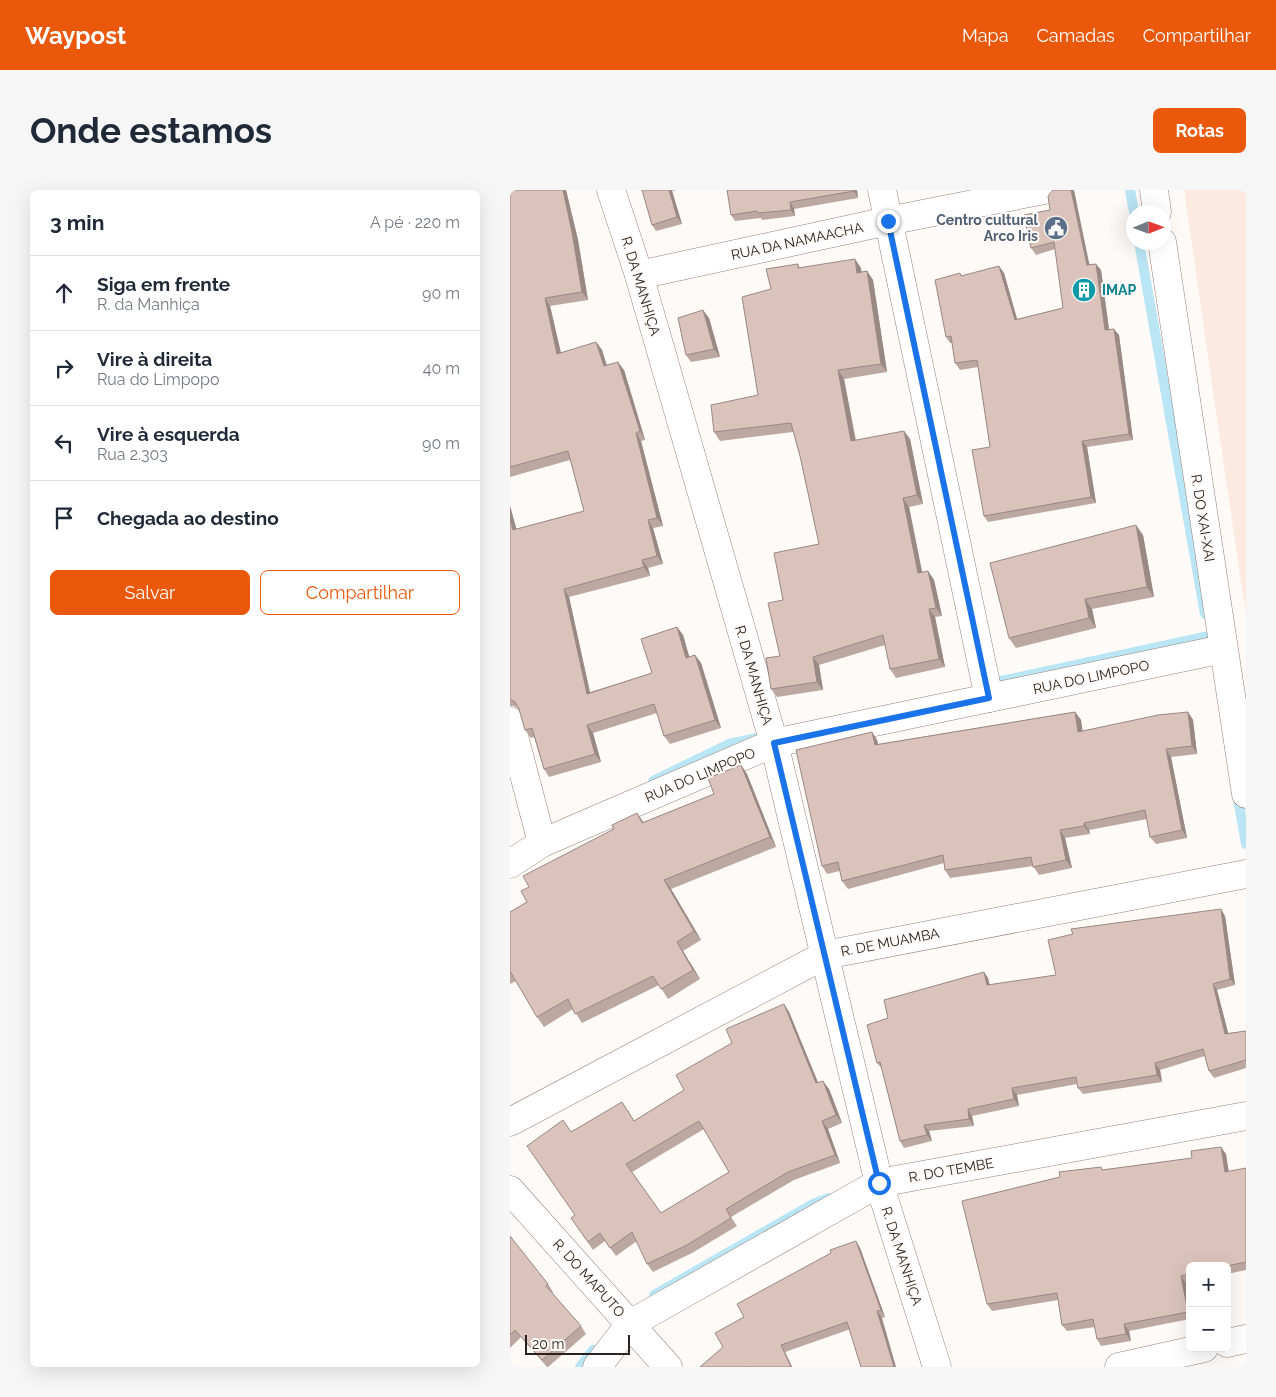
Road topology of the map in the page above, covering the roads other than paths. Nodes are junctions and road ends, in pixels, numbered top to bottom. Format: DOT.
graph roads {
  1 [pos="611,190"];
  2 [pos="882,190"];
  3 [pos="1044,190"];
  4 [pos="1154,190"];
  5 [pos="1156,205"];
  6 [pos="888,221"];
  7 [pos="1163,250"];
  8 [pos="639,275"];
  9 [pos="1223,649"];
  10 [pos="989,698"];
  11 [pos="510,721"];
  12 [pos="774,743"];
  13 [pos="1246,794"];
  14 [pos="542,843"];
  15 [pos="510,864"];
  16 [pos="1246,874"];
  17 [pos="825,955"];
  18 [pos="1246,1116"];
  19 [pos="510,1122"];
  20 [pos="879,1183"];
  21 [pos="510,1190"];
  22 [pos="630,1324"];
  23 [pos="1246,1339"];
  24 [pos="1231,1342"];
  25 [pos="1186,1352"];
  26 [pos="597,1367"];
  27 [pos="668,1367"];
  28 [pos="937,1367"];
  29 [pos="1119,1367"];
  1 -- 8 [label="street, R. DA MANHIÇA"];
  2 -- 6 [label="street"];
  3 -- 6 [label="street, RUA DA NAMAACHA"];
  4 -- 5 [label="street"];
  6 -- 8 [label="street, RUA DA NAMAACHA"];
  6 -- 10 [label="street"];
  7 -- 9 [label="street, R. DO XAI-XAI"];
  8 -- 12 [label="street, R. DA MANHIÇA"];
  9 -- 10 [label="street, RUA DO LIMPOPO"];
  9 -- 13 [label="street, R. DO XAI-XAI"];
  10 -- 12 [label="street, RUA DO LIMPOPO"];
  11 -- 14 [label="street"];
  12 -- 14 [label="street, RUA DO LIMPOPO"];
  12 -- 17 [label="street, R. DA MANHIÇA"];
  14 -- 15 [label="street, RUA DO LIMPOPO"];
  16 -- 17 [label="street, R. DE MUAMBA"];
  17 -- 19 [label="street, R. DE MUAMBA"];
  17 -- 20 [label="street, R. DA MANHIÇA"];
  18 -- 20 [label="street, R. DO TEMBE"];
  20 -- 22 [label="street, R. DO TEMBE"];
  20 -- 28 [label="street, R. DA MANHIÇA"];
  21 -- 22 [label="street, R. DO MAPUTO"];
  22 -- 26 [label="street"];
  22 -- 27 [label="street, R. DO MAPUTO"];
  23 -- 24 [label="street"];
  25 -- 29 [label="street"];
}
